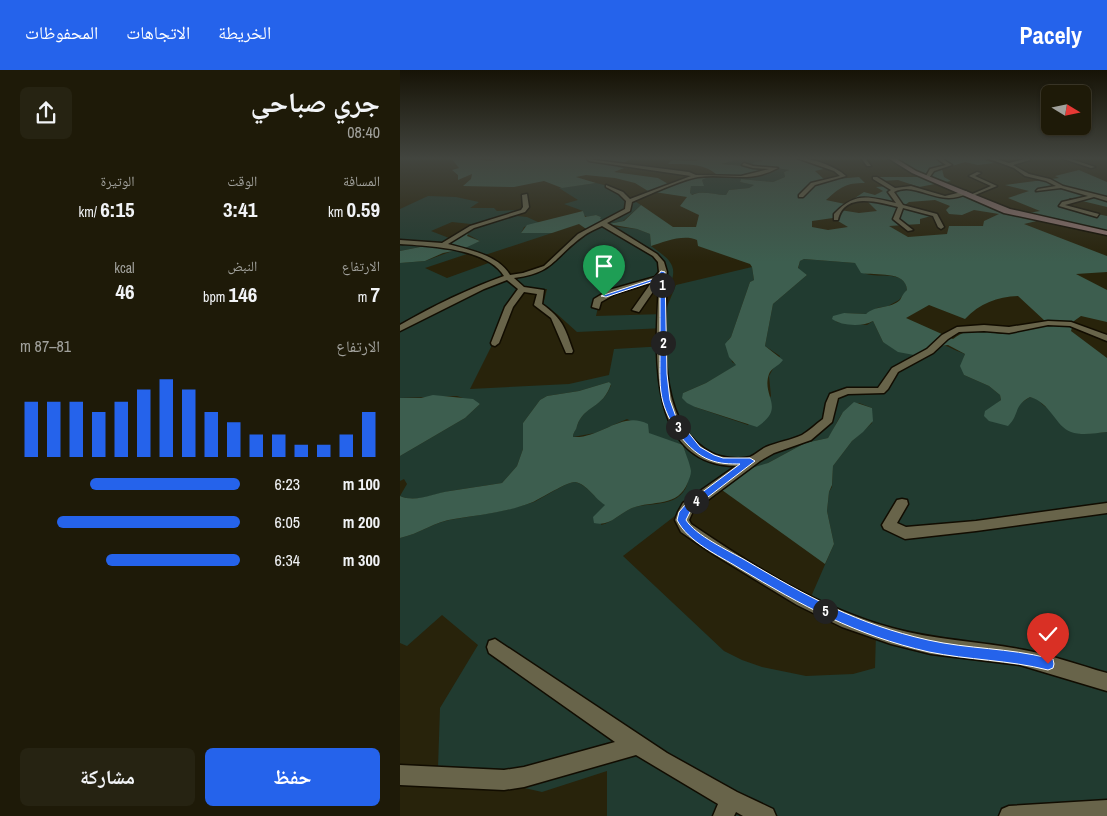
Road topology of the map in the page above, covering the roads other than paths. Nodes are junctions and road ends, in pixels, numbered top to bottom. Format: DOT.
graph roads {
  1 [pos="621,193"];
  2 [pos="651,193"];
  3 [pos="804,193"];
  4 [pos="892,193"];
  5 [pos="931,193"];
  6 [pos="966,193"];
  7 [pos="973,193"];
  8 [pos="1082,193"];
  9 [pos="969,194"];
  10 [pos="525,195"];
  11 [pos="801,196"];
  12 [pos="1094,196"];
  13 [pos="1107,199"];
  14 [pos="629,201"];
  15 [pos="901,206"];
  16 [pos="1097,215"];
  17 [pos="836,220"];
  18 [pos="602,224"];
  19 [pos="941,228"];
  20 [pos="910,230"];
  21 [pos="1107,233"];
  22 [pos="400,242"];
  23 [pos="443,245"];
  24 [pos="660,275"];
  25 [pos="508,277"];
  26 [pos="522,289"];
  27 [pos="596,307"];
  28 [pos="636,310"];
  29 [pos="400,328"];
  30 [pos="1107,338"];
  31 [pos="495,343"];
  32 [pos="569,351"];
  33 [pos="750,461"];
  34 [pos="902,504"];
  35 [pos="1107,508"];
  36 [pos="495,647"];
  37 [pos="1107,682"];
  38 [pos="636,746"];
  39 [pos="400,775"];
  40 [pos="727,809"];
  41 [pos="1107,810"];
  42 [pos="766,816"];
  43 [pos="1009,816"];
  1 -- 14 [label="street"];
  2 -- 14 [label="street"];
  3 -- 11 [label="street"];
  4 -- 15 [label="street"];
  5 -- 9 [label="street"];
  6 -- 9 [label="main road"];
  7 -- 9 [label="street"];
  8 -- 12 [label="street"];
  9 -- 21 [label="main road"];
  10 -- 23 [label="street"];
  12 -- 13 [label="street"];
  12 -- 16 [label="street"];
  14 -- 18 [label="street"];
  15 -- 17 [label="street"];
  15 -- 19 [label="street"];
  15 -- 20 [label="street"];
  18 -- 24 [label="street"];
  18 -- 25 [label="street"];
  22 -- 23 [label="street"];
  23 -- 25 [label="street"];
  24 -- 27 [label="street"];
  24 -- 28 [label="street"];
  24 -- 33 [label="street"];
  25 -- 26 [label="street"];
  25 -- 29 [label="street"];
  26 -- 31 [label="street"];
  26 -- 32 [label="street"];
  30 -- 33 [label="street"];
  33 -- 37 [label="street"];
  34 -- 35 [label="street"];
  36 -- 38 [label="street"];
  38 -- 39 [label="street"];
  38 -- 40 [label="street"];
  40 -- 42 [label="street"];
  41 -- 43 [label="street"];
}
